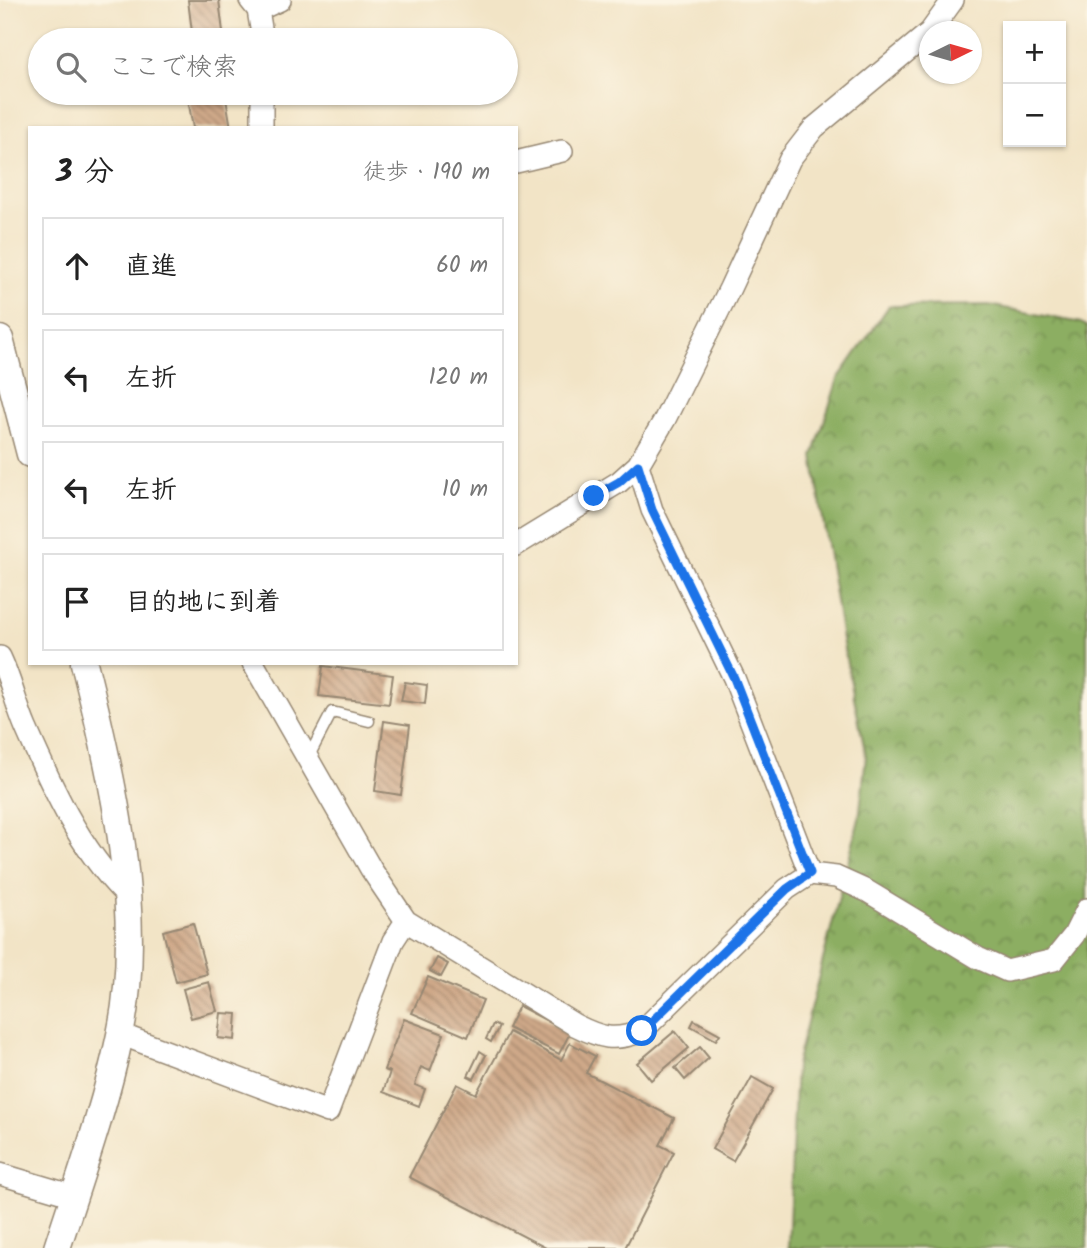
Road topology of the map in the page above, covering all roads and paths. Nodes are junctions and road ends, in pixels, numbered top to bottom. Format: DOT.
graph roads {
  1 [pos="280,0"];
  2 [pos="953,0"];
  3 [pos="254,5"];
  4 [pos="938,21"];
  5 [pos="261,28"];
  6 [pos="919,41"];
  7 [pos="262,105"];
  8 [pos="262,126"];
  9 [pos="562,151"];
  10 [pos="518,162"];
  11 [pos="0,338"];
  12 [pos="28,446"];
  13 [pos="638,465"];
  14 [pos="518,543"];
  15 [pos="0,657"];
  16 [pos="84,665"];
  17 [pos="254,665"];
  18 [pos="369,721"];
  19 [pos="308,758"];
  20 [pos="810,873"];
  21 [pos="125,894"];
  22 [pos="1087,909"];
  23 [pos="406,921"];
  24 [pos="120,1034"];
  25 [pos="0,1174"];
  26 [pos="74,1196"];
  27 [pos="57,1248"];
  1 -- 3 [label="street"];
  2 -- 4 [label="street"];
  3 -- 5 [label="street"];
  6 -- 13 [label="street"];
  7 -- 8 [label="street"];
  9 -- 10 [label="street"];
  11 -- 12 [label="street"];
  13 -- 14 [label="street"];
  13 -- 20 [label="street"];
  15 -- 21 [label="street"];
  16 -- 21 [label="street"];
  17 -- 19 [label="street"];
  18 -- 19 [label="lane"];
  19 -- 23 [label="street"];
  20 -- 22 [label="street"];
  20 -- 23 [label="street"];
  21 -- 24 [label="street"];
  23 -- 24 [label="street"];
  24 -- 26 [label="street"];
  25 -- 26 [label="street"];
  26 -- 27 [label="street"];
}
